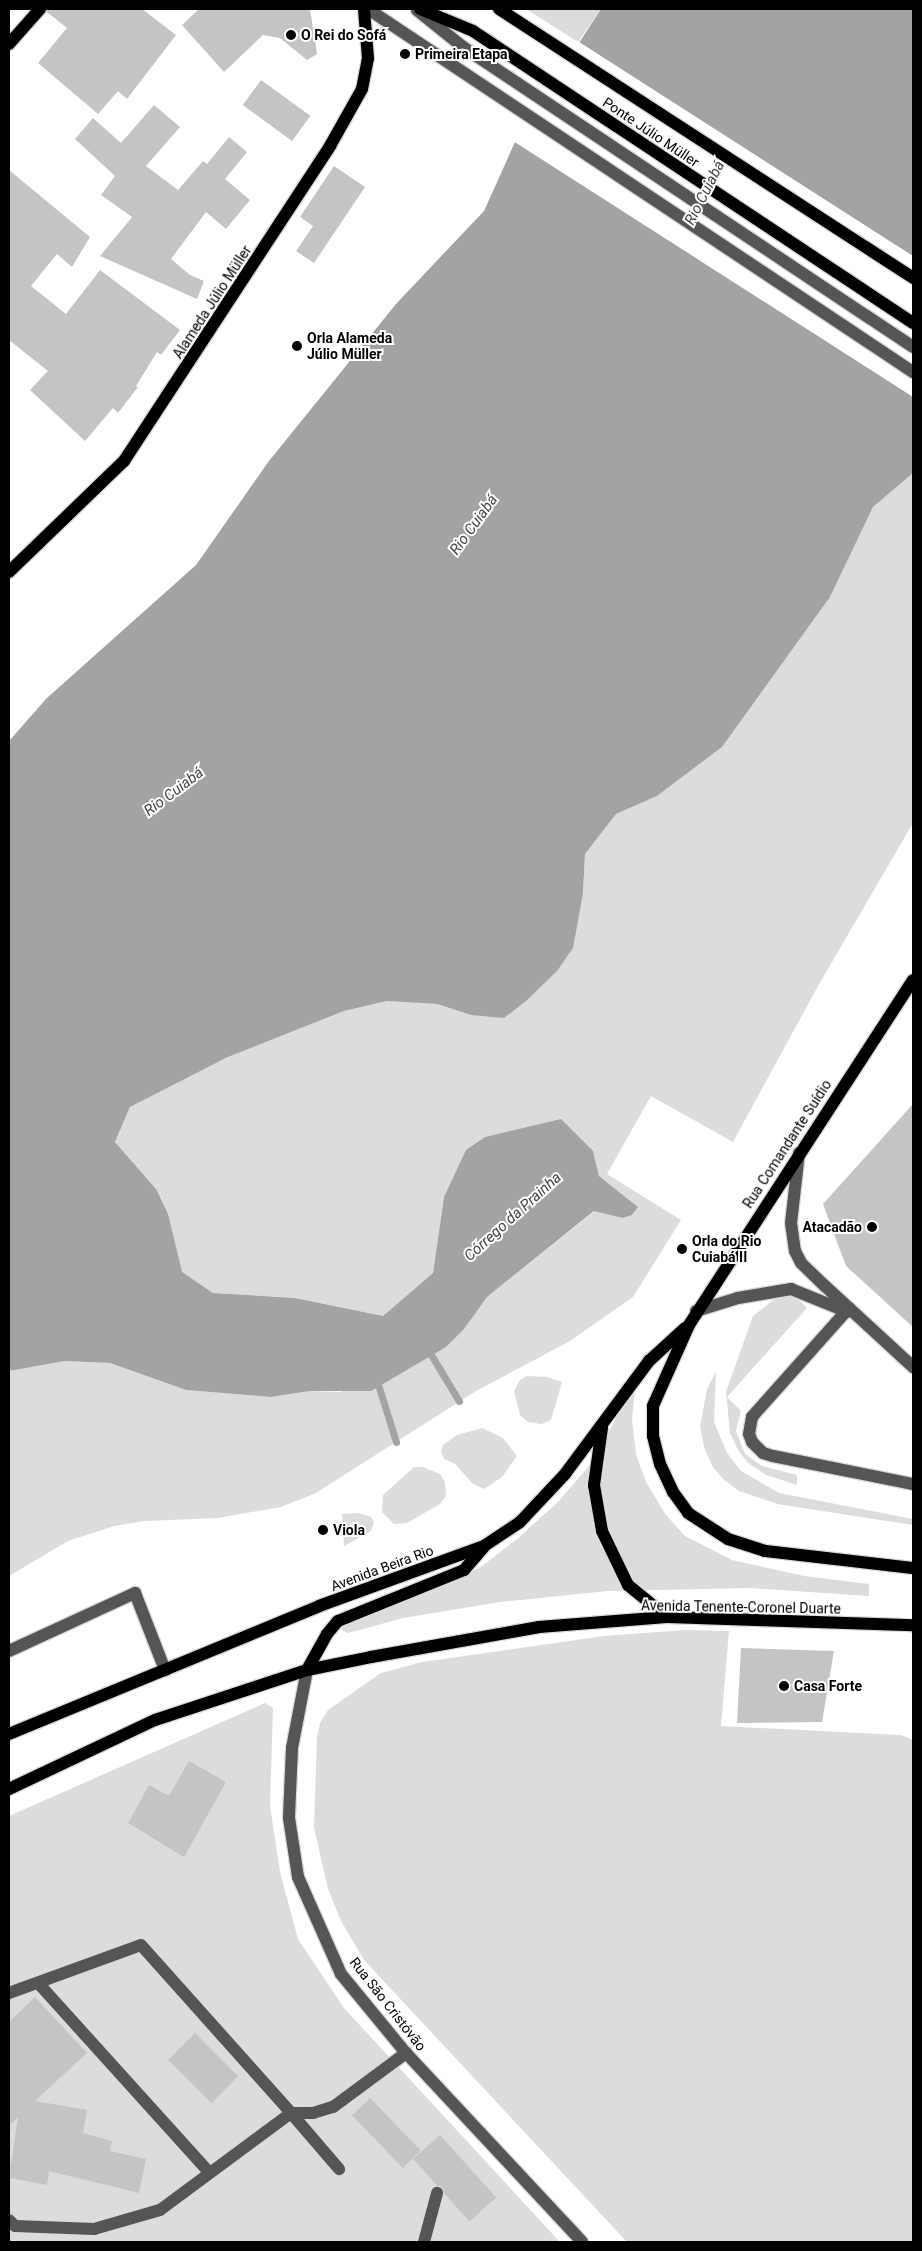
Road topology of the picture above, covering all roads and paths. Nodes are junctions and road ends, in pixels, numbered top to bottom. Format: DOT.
graph roads {
  1 [pos="40,9"];
  2 [pos="366,9"];
  3 [pos="416,9"];
  4 [pos="420,9"];
  5 [pos="499,9"];
  6 [pos="9,44"];
  7 [pos="913,278"];
  8 [pos="913,323"];
  9 [pos="913,347"];
  10 [pos="913,372"];
  11 [pos="9,572"];
  12 [pos="913,980"];
  13 [pos="799,1152"];
  14 [pos="696,1311"];
  15 [pos="850,1312"];
  16 [pos="688,1325"];
  17 [pos="913,1367"];
  18 [pos="602,1426"];
  19 [pos="913,1484"];
  20 [pos="484,1546"];
  21 [pos="913,1568"];
  22 [pos="667,1617"];
  23 [pos="913,1625"];
  24 [pos="9,1652"];
  25 [pos="165,1670"];
  26 [pos="307,1670"];
  27 [pos="9,1734"];
  28 [pos="9,1789"];
  29 [pos="39,1984"];
  30 [pos="9,1993"];
  31 [pos="406,2053"];
  32 [pos="292,2113"];
  33 [pos="339,2169"];
  34 [pos="208,2171"];
  35 [pos="437,2193"];
  36 [pos="11,2226"];
  37 [pos="424,2242"];
  38 [pos="582,2242"];
  1 -- 6 [label="main road"];
  2 -- 10 [label="street"];
  2 -- 11 [label="main road, Alameda Júlio Müller"];
  3 -- 9 [label="street"];
  4 -- 8 [label="main road, Ponte Júlio Müller"];
  5 -- 7 [label="main road, Ponte Júlio Müller"];
  12 -- 13 [label="main road, Rua Comandante Suídio"];
  13 -- 14 [label="main road, Rua Comandante Suídio"];
  13 -- 15 [label="street"];
  14 -- 15 [label="street"];
  14 -- 16 [label="main road, Rua Comandante Suídio"];
  15 -- 17 [label="street"];
  15 -- 19 [label="street"];
  16 -- 18 [label="main road, Avenida Beira Rio"];
  16 -- 21 [label="main road"];
  18 -- 20 [label="main road, Avenida Beira Rio"];
  18 -- 22 [label="main road"];
  20 -- 25 [label="main road, Avenida Beira Rio"];
  20 -- 26 [label="main road"];
  22 -- 23 [label="main road, Avenida Tenente-Coronel Duarte"];
  22 -- 26 [label="main road, Avenida Tenente-Coronel Duarte"];
  24 -- 25 [label="street"];
  25 -- 27 [label="main road, Avenida Beira Rio"];
  26 -- 28 [label="main road"];
  26 -- 31 [label="street, Rua São Cristóvão"];
  29 -- 30 [label="street"];
  29 -- 32 [label="street"];
  29 -- 34 [label="street"];
  31 -- 32 [label="street"];
  31 -- 38 [label="street, Rua São Cristóvão"];
  32 -- 33 [label="street"];
  32 -- 34 [label="street"];
  34 -- 36 [label="street"];
  35 -- 37 [label="street"];
}
